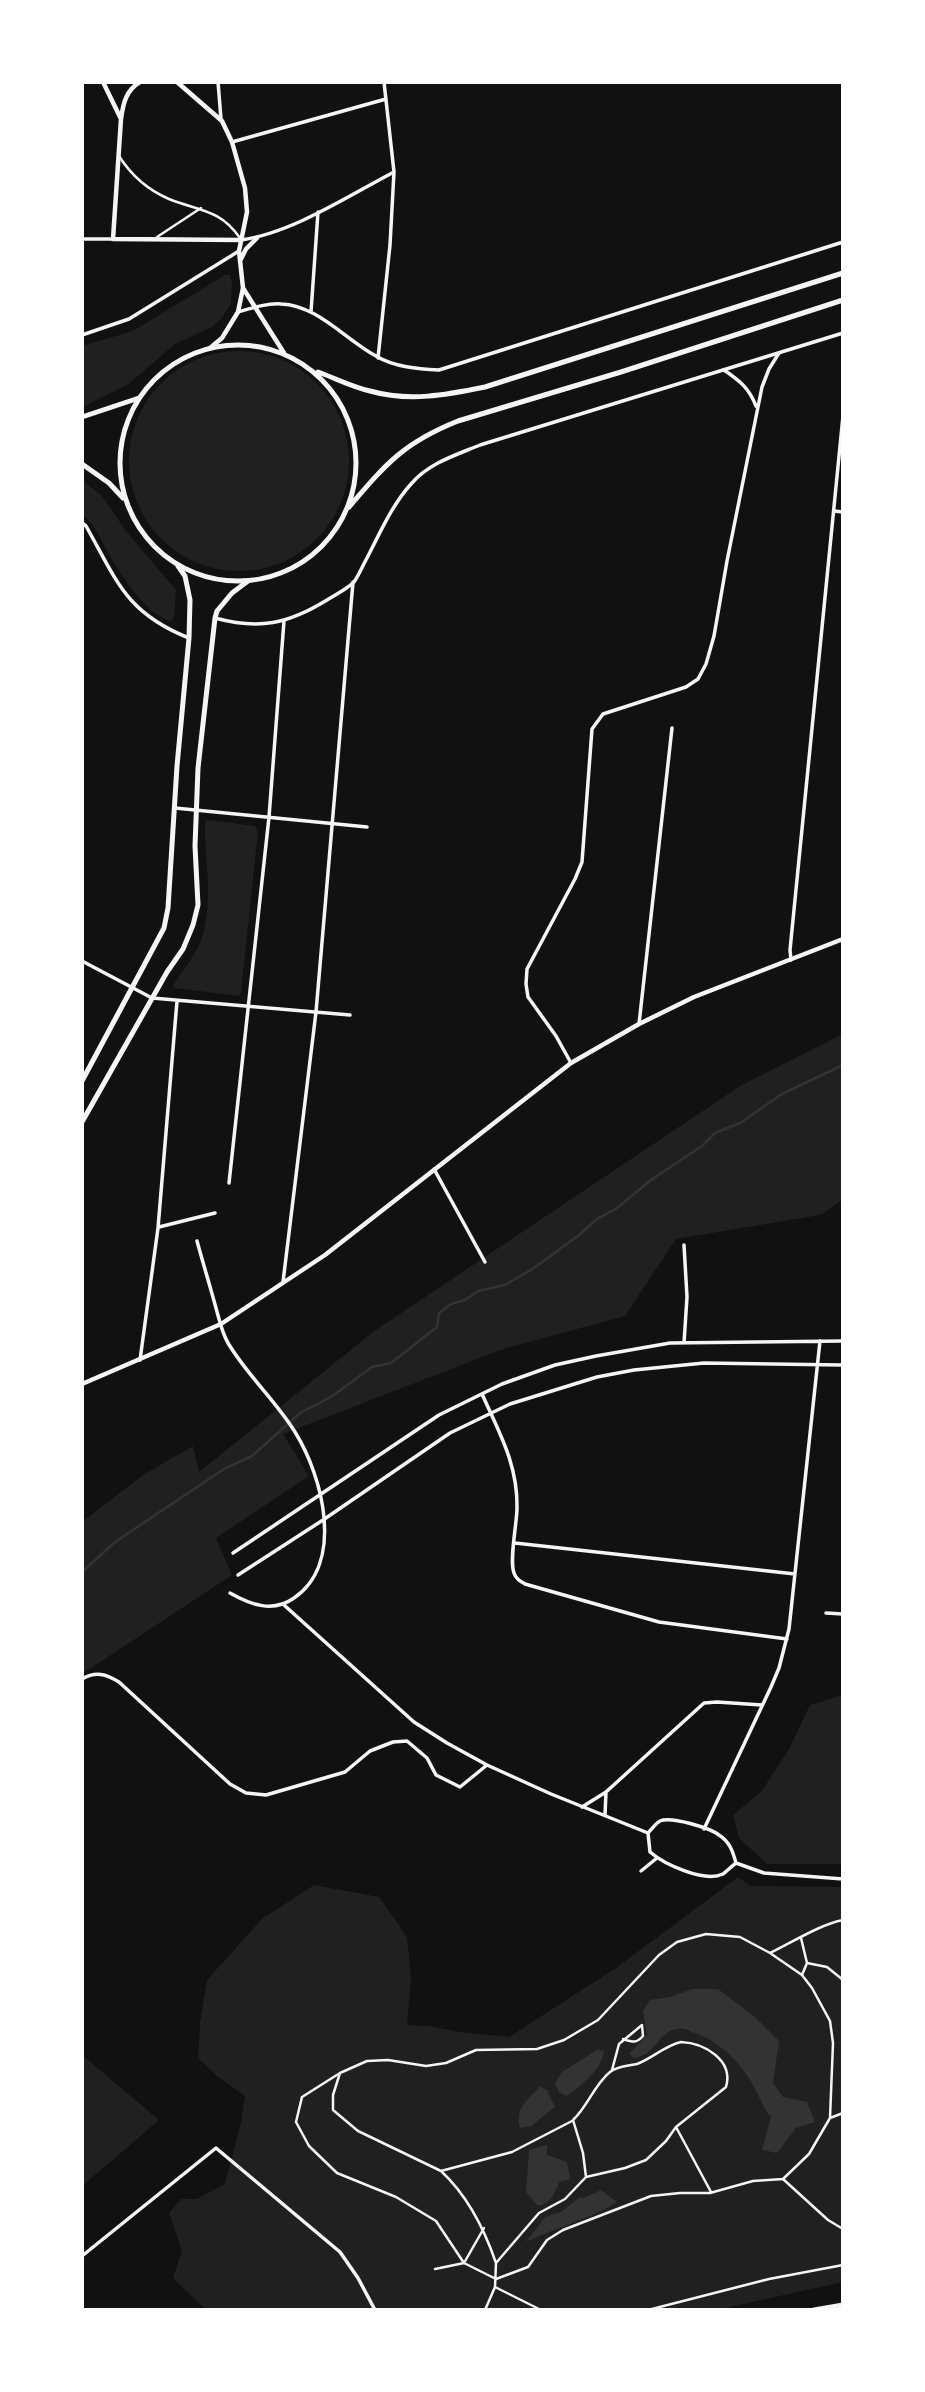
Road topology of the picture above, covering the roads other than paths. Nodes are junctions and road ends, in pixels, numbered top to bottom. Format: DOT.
graph roads {
  1 [pos="103,82"];
  2 [pos="140,82"];
  3 [pos="177,82"];
  4 [pos="218,82"];
  5 [pos="384,82"];
  6 [pos="386,99"];
  7 [pos="121,119"];
  8 [pos="222,121"];
  9 [pos="232,142"];
  10 [pos="119,156"];
  11 [pos="394,172"];
  12 [pos="201,208"];
  13 [pos="318,212"];
  14 [pos="257,238"];
  15 [pos="82,239"];
  16 [pos="113,239"];
  17 [pos="241,240"];
  18 [pos="153,241"];
  19 [pos="843,242"];
  20 [pos="239,251"];
  21 [pos="239,262"];
  22 [pos="843,273"];
  23 [pos="243,288"];
  24 [pos="843,300"];
  25 [pos="256,307"];
  26 [pos="238,312"];
  27 [pos="311,313"];
  28 [pos="843,333"];
  29 [pos="82,335"];
  30 [pos="210,348"];
  31 [pos="779,352"];
  32 [pos="284,353"];
  33 [pos="378,358"];
  34 [pos="724,370"];
  35 [pos="315,371"];
  36 [pos="139,398"];
  37 [pos="757,408"];
  38 [pos="843,416"];
  39 [pos="82,417"];
  40 [pos="82,464"];
  41 [pos="125,501"];
  42 [pos="347,509"];
  43 [pos="834,511"];
  44 [pos="843,512"];
  45 [pos="82,523"];
  46 [pos="178,566"];
  47 [pos="248,581"];
  48 [pos="353,582"];
  49 [pos="215,618"];
  50 [pos="284,621"];
  51 [pos="189,638"];
  52 [pos="672,728"];
  53 [pos="175,808"];
  54 [pos="197,809"];
  55 [pos="269,817"];
  56 [pos="333,824"];
  57 [pos="367,827"];
  58 [pos="843,939"];
  59 [pos="791,960"];
  60 [pos="82,961"];
  61 [pos="134,987"];
  62 [pos="152,998"];
  63 [pos="177,1001"];
  64 [pos="247,1006"];
  65 [pos="316,1012"];
  66 [pos="350,1015"];
  67 [pos="639,1024"];
  68 [pos="571,1063"];
  69 [pos="82,1081"];
  70 [pos="82,1122"];
  71 [pos="434,1169"];
  72 [pos="229,1183"];
  73 [pos="215,1213"];
  74 [pos="158,1228"];
  75 [pos="197,1241"];
  76 [pos="684,1245"];
  77 [pos="485,1262"];
  78 [pos="283,1284"];
  79 [pos="220,1324"];
  80 [pos="843,1341"];
  81 [pos="820,1342"];
  82 [pos="684,1343"];
  83 [pos="139,1360"];
  84 [pos="818,1365"];
  85 [pos="841,1365"];
  86 [pos="82,1384"];
  87 [pos="482,1394"];
  88 [pos="491,1413"];
  89 [pos="321,1496"];
  90 [pos="323,1520"];
  91 [pos="515,1543"];
  92 [pos="233,1553"];
  93 [pos="795,1574"];
  94 [pos="238,1575"];
  95 [pos="230,1593"];
  96 [pos="284,1605"];
  97 [pos="826,1613"];
  98 [pos="843,1614"];
  99 [pos="787,1639"];
  100 [pos="82,1679"];
  101 [pos="763,1705"];
  102 [pos="487,1765"];
  103 [pos="606,1792"];
  104 [pos="582,1807"];
  105 [pos="604,1816"];
  106 [pos="704,1829"];
  107 [pos="648,1833"];
  108 [pos="657,1858"];
  109 [pos="736,1863"];
  110 [pos="641,1871"];
  111 [pos="843,1879"];
  112 [pos="843,1920"];
  113 [pos="802,1938"];
  114 [pos="769,1953"];
  115 [pos="807,1962"];
  116 [pos="802,1975"];
  117 [pos="843,1980"];
  118 [pos="623,2039"];
  119 [pos="612,2070"];
  120 [pos="340,2073"];
  121 [pos="843,2113"];
  122 [pos="830,2118"];
  123 [pos="573,2120"];
  124 [pos="676,2127"];
  125 [pos="441,2171"];
  126 [pos="586,2177"];
  127 [pos="783,2179"];
  128 [pos="712,2193"];
  129 [pos="484,2228"];
  130 [pos="843,2229"];
  131 [pos="82,2256"];
  132 [pos="464,2263"];
  133 [pos="496,2263"];
  134 [pos="843,2265"];
  135 [pos="435,2269"];
  136 [pos="496,2279"];
  137 [pos="495,2287"];
  138 [pos="843,2305"];
  139 [pos="375,2310"];
  140 [pos="485,2310"];
  141 [pos="541,2310"];
  142 [pos="648,2310"];
  143 [pos="814,2310"];
  1 -- 7 [label="street"];
  2 -- 7 [label="street"];
  3 -- 8 [label="street"];
  4 -- 8 [label="street"];
  5 -- 6 [label="street"];
  6 -- 9 [label="street"];
  6 -- 11 [label="street"];
  7 -- 10 [label="street"];
  8 -- 9 [label="street"];
  9 -- 17 [label="street"];
  10 -- 12 [label="street"];
  10 -- 16 [label="street"];
  11 -- 13 [label="street"];
  11 -- 33 [label="street"];
  12 -- 17 [label="street"];
  12 -- 18 [label="street"];
  13 -- 14 [label="street"];
  13 -- 27 [label="street"];
  14 -- 17 [label="street"];
  14 -- 21 [label="street"];
  15 -- 16 [label="street"];
  16 -- 18 [label="street"];
  17 -- 18 [label="street"];
  17 -- 20 [label="street"];
  19 -- 33 [label="street"];
  20 -- 21 [label="street"];
  20 -- 29 [label="street"];
  21 -- 23 [label="street"];
  22 -- 35 [label="main road"];
  23 -- 25 [label="street"];
  23 -- 26 [label="street"];
  24 -- 42 [label="main road"];
  25 -- 26 [label="street"];
  25 -- 27 [label="street"];
  25 -- 32 [label="street"];
  26 -- 30 [label="street"];
  27 -- 33 [label="street"];
  28 -- 31 [label="street"];
  30 -- 32 [label="main road"];
  30 -- 36 [label="main road"];
  31 -- 34 [label="street"];
  31 -- 37 [label="street"];
  32 -- 35 [label="main road"];
  34 -- 37 [label="street"];
  34 -- 48 [label="street"];
  35 -- 42 [label="main road"];
  36 -- 39 [label="main road"];
  36 -- 41 [label="main road"];
  37 -- 68 [label="street"];
  38 -- 43 [label="street"];
  40 -- 41 [label="main road"];
  41 -- 46 [label="main road"];
  42 -- 47 [label="main road"];
  43 -- 44 [label="street"];
  43 -- 59 [label="street"];
  45 -- 51 [label="street"];
  46 -- 47 [label="main road"];
  46 -- 51 [label="main road"];
  47 -- 49 [label="main road"];
  48 -- 50 [label="street"];
  48 -- 56 [label="street"];
  49 -- 50 [label="street"];
  49 -- 54 [label="main road"];
  50 -- 55 [label="street"];
  51 -- 53 [label="main road"];
  52 -- 67 [label="street"];
  53 -- 54 [label="street"];
  53 -- 61 [label="main road"];
  54 -- 55 [label="street"];
  54 -- 62 [label="main road"];
  55 -- 56 [label="street"];
  55 -- 64 [label="street"];
  56 -- 57 [label="street"];
  56 -- 65 [label="street"];
  58 -- 59 [label="street"];
  59 -- 67 [label="street"];
  60 -- 61 [label="street"];
  61 -- 62 [label="street"];
  61 -- 69 [label="main road"];
  62 -- 63 [label="street"];
  62 -- 70 [label="main road"];
  63 -- 64 [label="street"];
  63 -- 74 [label="street"];
  64 -- 65 [label="street"];
  64 -- 72 [label="street"];
  65 -- 66 [label="street"];
  65 -- 78 [label="street"];
  67 -- 68 [label="street"];
  68 -- 71 [label="street"];
  71 -- 77 [label="street"];
  71 -- 78 [label="street"];
  73 -- 74 [label="street"];
  74 -- 83 [label="street"];
  75 -- 79 [label="street"];
  76 -- 82 [label="street"];
  78 -- 79 [label="street"];
  79 -- 83 [label="street"];
  79 -- 89 [label="street"];
  80 -- 81 [label="street"];
  81 -- 82 [label="street"];
  81 -- 84 [label="street"];
  82 -- 87 [label="street"];
  83 -- 86 [label="street"];
  84 -- 85 [label="street"];
  84 -- 88 [label="street"];
  84 -- 93 [label="street"];
  87 -- 88 [label="street"];
  87 -- 89 [label="street"];
  88 -- 90 [label="street"];
  88 -- 91 [label="street"];
  89 -- 90 [label="street"];
  89 -- 92 [label="street"];
  90 -- 94 [label="street"];
  90 -- 96 [label="street"];
  91 -- 93 [label="street"];
  91 -- 99 [label="street"];
  93 -- 99 [label="street"];
  95 -- 96 [label="street"];
  96 -- 102 [label="street"];
  97 -- 98 [label="street"];
  99 -- 101 [label="street"];
  100 -- 102 [label="street"];
  101 -- 103 [label="street"];
  101 -- 106 [label="street"];
  102 -- 104 [label="street"];
  103 -- 104 [label="street"];
  103 -- 105 [label="street"];
  104 -- 105 [label="street"];
  105 -- 107 [label="street"];
  106 -- 107 [label="street"];
  106 -- 109 [label="street"];
  107 -- 108 [label="street"];
  108 -- 109 [label="street"];
  108 -- 110 [label="street"];
  109 -- 111 [label="street"];
  112 -- 113 [label="street"];
  113 -- 114 [label="street"];
  113 -- 115 [label="street"];
  114 -- 116 [label="street"];
  114 -- 120 [label="street"];
  115 -- 116 [label="street"];
  115 -- 117 [label="street"];
  116 -- 122 [label="street"];
  118 -- 118 [label="street"];
  118 -- 119 [label="street"];
  119 -- 123 [label="street"];
  119 -- 124 [label="street"];
  120 -- 125 [label="street"];
  120 -- 132 [label="street"];
  121 -- 122 [label="street"];
  122 -- 127 [label="street"];
  123 -- 125 [label="street"];
  123 -- 126 [label="street"];
  124 -- 126 [label="street"];
  124 -- 128 [label="street"];
  125 -- 129 [label="street"];
  126 -- 133 [label="street"];
  127 -- 128 [label="street"];
  127 -- 130 [label="street"];
  128 -- 136 [label="street"];
  129 -- 132 [label="street"];
  129 -- 133 [label="street"];
  131 -- 139 [label="street"];
  132 -- 135 [label="street"];
  132 -- 136 [label="street"];
  133 -- 136 [label="street"];
  134 -- 142 [label="street"];
  136 -- 137 [label="street"];
  137 -- 140 [label="street"];
  137 -- 141 [label="street"];
  138 -- 143 [label="main road"];
}
